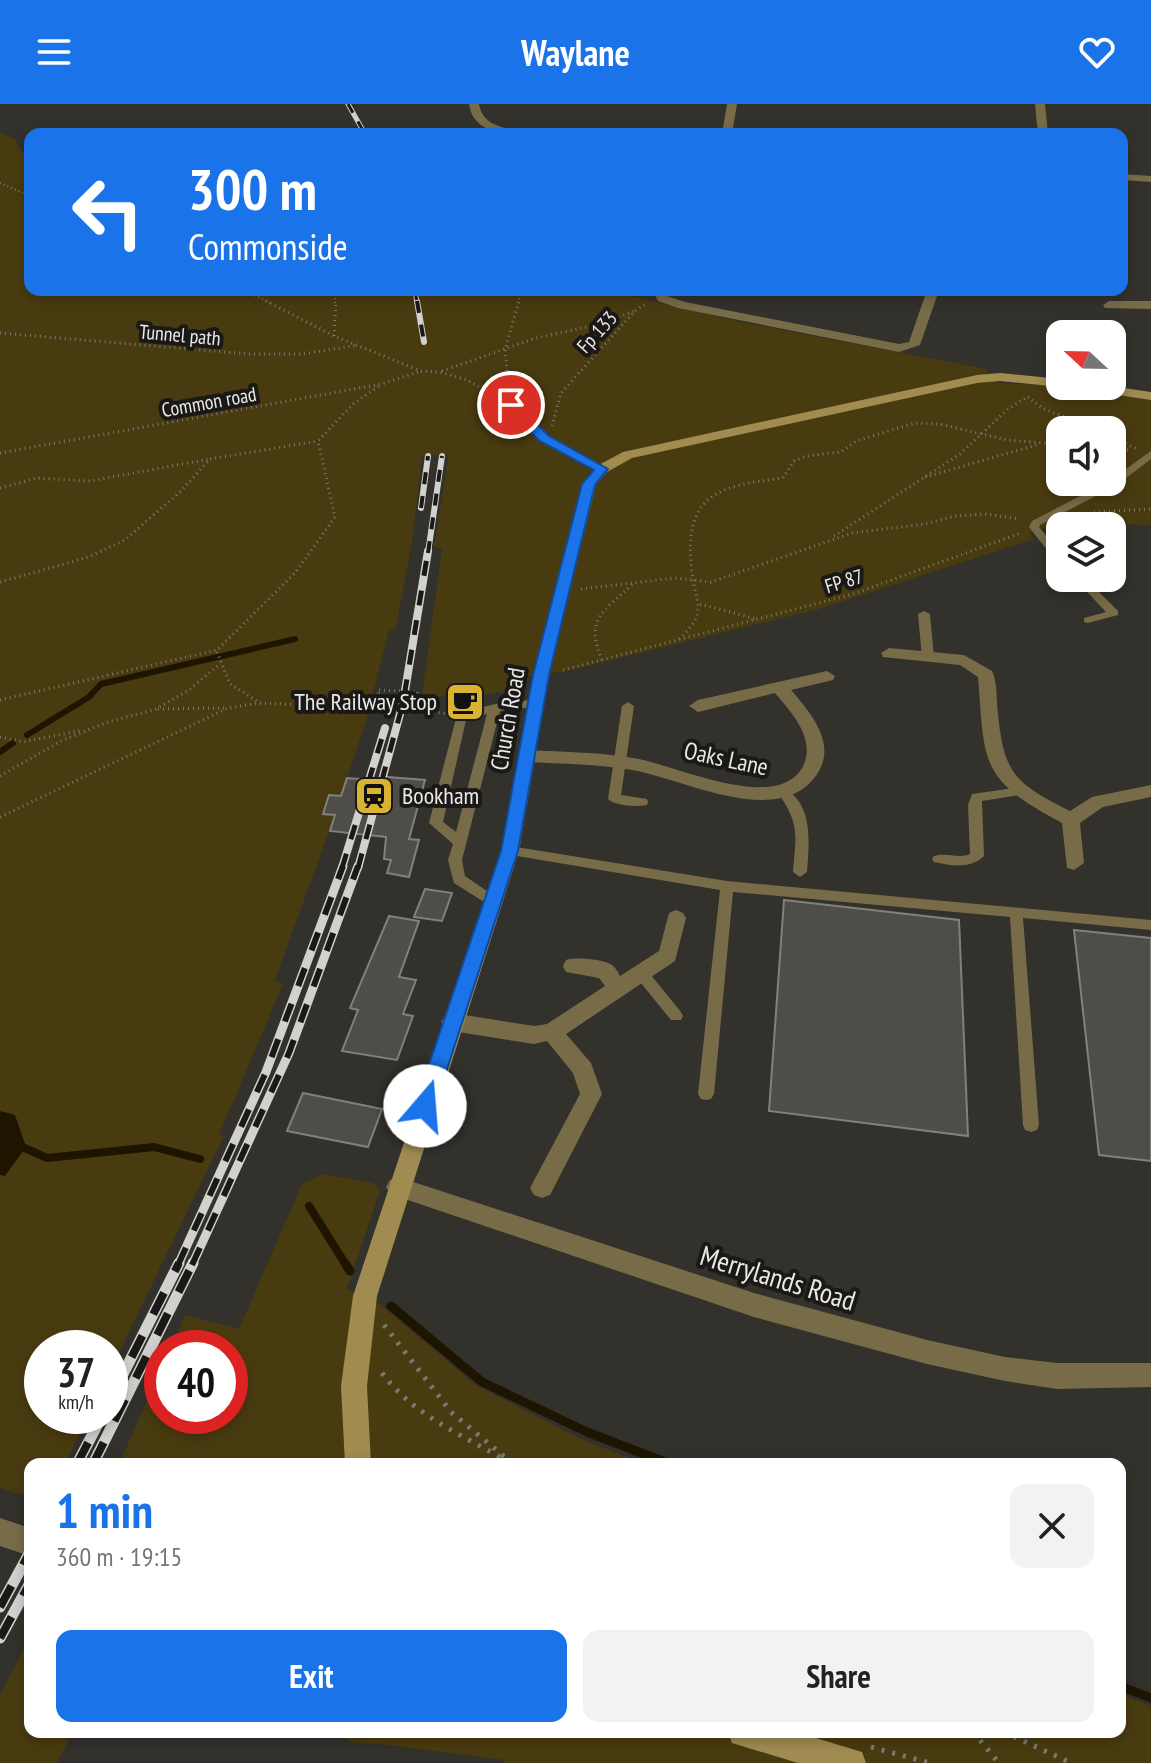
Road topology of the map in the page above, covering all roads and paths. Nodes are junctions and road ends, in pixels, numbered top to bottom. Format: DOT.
graph roads {
  1 [pos="474,104"];
  2 [pos="732,104"];
  3 [pos="1040,104"];
  4 [pos="482,128"];
  5 [pos="728,128"];
  6 [pos="1042,128"];
  7 [pos="1128,177"];
  8 [pos="1151,179"];
  9 [pos="0,183"];
  10 [pos="24,193"];
  11 [pos="256,296"];
  12 [pos="336,296"];
  13 [pos="520,296"];
  14 [pos="655,296"];
  15 [pos="665,296"];
  16 [pos="931,296"];
  17 [pos="1109,305"];
  18 [pos="1151,305"];
  19 [pos="635,311"];
  20 [pos="0,333"];
  21 [pos="334,336"];
  22 [pos="358,345"];
  23 [pos="505,350"];
  24 [pos="421,371"];
  25 [pos="440,372"];
  26 [pos="1046,382"];
  27 [pos="382,384"];
  28 [pos="1022,392"];
  29 [pos="1126,392"];
  30 [pos="1040,394"];
  31 [pos="1027,396"];
  32 [pos="1151,396"];
  33 [pos="511,405"];
  34 [pos="1062,416"];
  35 [pos="981,435"];
  36 [pos="545,438"];
  37 [pos="318,441"];
  38 [pos="1042,443"];
  39 [pos="1046,443"];
  40 [pos="1126,443"];
  41 [pos="0,453"];
  42 [pos="1147,453"];
  43 [pos="210,459"];
  44 [pos="602,469"];
  45 [pos="921,478"];
  46 [pos="0,488"];
  47 [pos="1151,509"];
  48 [pos="1092,512"];
  49 [pos="1034,527"];
  50 [pos="829,540"];
  51 [pos="1046,542"];
  52 [pos="693,581"];
  53 [pos="0,582"];
  54 [pos="634,583"];
  55 [pos="563,585"];
  56 [pos="1093,592"];
  57 [pos="700,604"];
  58 [pos="924,614"];
  59 [pos="758,619"];
  60 [pos="1088,620"];
  61 [pos="677,641"];
  62 [pos="217,650"];
  63 [pos="889,653"];
  64 [pos="928,657"];
  65 [pos="602,660"];
  66 [pos="220,664"];
  67 [pos="541,675"];
  68 [pos="827,676"];
  69 [pos="780,688"];
  70 [pos="0,700"];
  71 [pos="260,703"];
  72 [pos="538,703"];
  73 [pos="628,706"];
  74 [pos="698,706"];
  75 [pos="228,708"];
  76 [pos="495,708"];
  77 [pos="156,709"];
  78 [pos="461,717"];
  79 [pos="93,728"];
  80 [pos="0,737"];
  81 [pos="528,756"];
  82 [pos="621,762"];
  83 [pos="0,776"];
  84 [pos="1021,791"];
  85 [pos="1151,791"];
  86 [pos="784,793"];
  87 [pos="642,802"];
  88 [pos="0,817"];
  89 [pos="1071,820"];
  90 [pos="459,842"];
  91 [pos="510,851"];
  92 [pos="939,859"];
  93 [pos="1074,863"];
  94 [pos="800,872"];
  95 [pos="727,886"];
  96 [pos="492,902"];
  97 [pos="1016,911"];
  98 [pos="676,918"];
  99 [pos="1151,925"];
  100 [pos="573,966"];
  101 [pos="641,973"];
  102 [pos="617,987"];
  103 [pos="676,1016"];
  104 [pos="452,1022"];
  105 [pos="552,1032"];
  106 [pos="706,1094"];
  107 [pos="1031,1125"];
  108 [pos="398,1187"];
  109 [pos="542,1188"];
  110 [pos="382,1322"];
  111 [pos="1151,1375"];
  112 [pos="362,1376"];
  113 [pos="358,1458"];
  114 [pos="501,1458"];
  115 [pos="505,1458"];
  116 [pos="0,1532"];
  117 [pos="24,1540"];
  118 [pos="757,1738"];
  119 [pos="978,1738"];
  120 [pos="1017,1738"];
  121 [pos="798,1756"];
  122 [pos="851,1763"];
  123 [pos="999,1763"];
  124 [pos="1071,1763"];
  1 -- 4 [label="street"];
  2 -- 5 [label="street"];
  3 -- 6 [label="street"];
  7 -- 8 [label="street"];
  9 -- 10 [label="path"];
  11 -- 21 [label="path"];
  12 -- 21 [label="path"];
  13 -- 23 [label="path"];
  14 -- 19 [label="path, Fp 133"];
  15 -- 16 [label="street"];
  17 -- 18 [label="street"];
  19 -- 23 [label="path"];
  19 -- 36 [label="path, Fp 133"];
  20 -- 22 [label="path, Tunnel path"];
  21 -- 22 [label="path"];
  22 -- 24 [label="path"];
  23 -- 25 [label="path"];
  23 -- 33 [label="path"];
  24 -- 25 [label="path"];
  24 -- 27 [label="path, Common road"];
  25 -- 33 [label="path"];
  26 -- 44 [label="street"];
  27 -- 37 [label="path"];
  27 -- 41 [label="path, Common road"];
  28 -- 31 [label="path"];
  29 -- 32 [label="street"];
  30 -- 31 [label="path"];
  31 -- 34 [label="path"];
  31 -- 35 [label="path"];
  33 -- 36 [label="lane"];
  35 -- 38 [label="path"];
  35 -- 45 [label="path"];
  35 -- 52 [label="path"];
  36 -- 44 [label="lane"];
  37 -- 43 [label="path"];
  37 -- 62 [label="path"];
  38 -- 39 [label="path"];
  38 -- 45 [label="path"];
  40 -- 42 [label="path"];
  42 -- 49 [label="lane"];
  43 -- 46 [label="path"];
  43 -- 53 [label="path"];
  44 -- 55 [label="street, Church Road"];
  45 -- 50 [label="path"];
  47 -- 48 [label="path"];
  49 -- 50 [label="path"];
  49 -- 51 [label="lane"];
  49 -- 59 [label="path, FP 87"];
  50 -- 52 [label="path"];
  52 -- 54 [label="path"];
  52 -- 57 [label="path"];
  54 -- 55 [label="path"];
  54 -- 65 [label="path"];
  55 -- 67 [label="street, Church Road"];
  56 -- 60 [label="lane"];
  57 -- 59 [label="path"];
  57 -- 61 [label="path"];
  58 -- 64 [label="lane"];
  59 -- 61 [label="path, FP 87"];
  61 -- 65 [label="path, FP 87"];
  62 -- 66 [label="path"];
  62 -- 70 [label="path"];
  63 -- 64 [label="street"];
  64 -- 84 [label="street"];
  65 -- 67 [label="path, FP 87"];
  66 -- 71 [label="path"];
  66 -- 77 [label="path"];
  67 -- 72 [label="street, Church Road"];
  68 -- 69 [label="street, Oaks Lane"];
  69 -- 74 [label="street, Oaks Lane"];
  69 -- 86 [label="street, Oaks Lane"];
  71 -- 75 [label="path"];
  71 -- 78 [label="path, bridge"];
  72 -- 76 [label="lane"];
  72 -- 81 [label="street, Church Road"];
  73 -- 82 [label="lane"];
  75 -- 77 [label="path"];
  75 -- 88 [label="path"];
  76 -- 78 [label="lane"];
  76 -- 90 [label="lane"];
  77 -- 79 [label="path"];
  78 -- 90 [label="lane"];
  79 -- 80 [label="path"];
  79 -- 83 [label="path"];
  81 -- 82 [label="street, Oaks Lane"];
  81 -- 91 [label="street, Church Road"];
  82 -- 86 [label="street, Oaks Lane"];
  82 -- 87 [label="lane"];
  84 -- 89 [label="street"];
  84 -- 92 [label="lane"];
  85 -- 89 [label="street"];
  86 -- 94 [label="lane"];
  89 -- 93 [label="street"];
  90 -- 96 [label="lane"];
  91 -- 95 [label="lane"];
  91 -- 96 [label="street, Church Road"];
  95 -- 97 [label="lane"];
  95 -- 106 [label="lane"];
  96 -- 104 [label="street, Church Road"];
  97 -- 99 [label="lane"];
  97 -- 107 [label="lane"];
  98 -- 101 [label="street"];
  100 -- 102 [label="street"];
  101 -- 102 [label="street"];
  101 -- 103 [label="lane"];
  102 -- 105 [label="street"];
  104 -- 105 [label="street"];
  104 -- 108 [label="street, Church Road"];
  105 -- 109 [label="street"];
  108 -- 111 [label="street, Merrylands Road"];
  108 -- 112 [label="street, Church Road"];
  110 -- 115 [label="path"];
  112 -- 113 [label="street, Church Road"];
  112 -- 114 [label="path"];
  116 -- 117 [label="street"];
  118 -- 121 [label="street"];
  119 -- 123 [label="path"];
  120 -- 124 [label="path"];
  121 -- 122 [label="street"];
}
